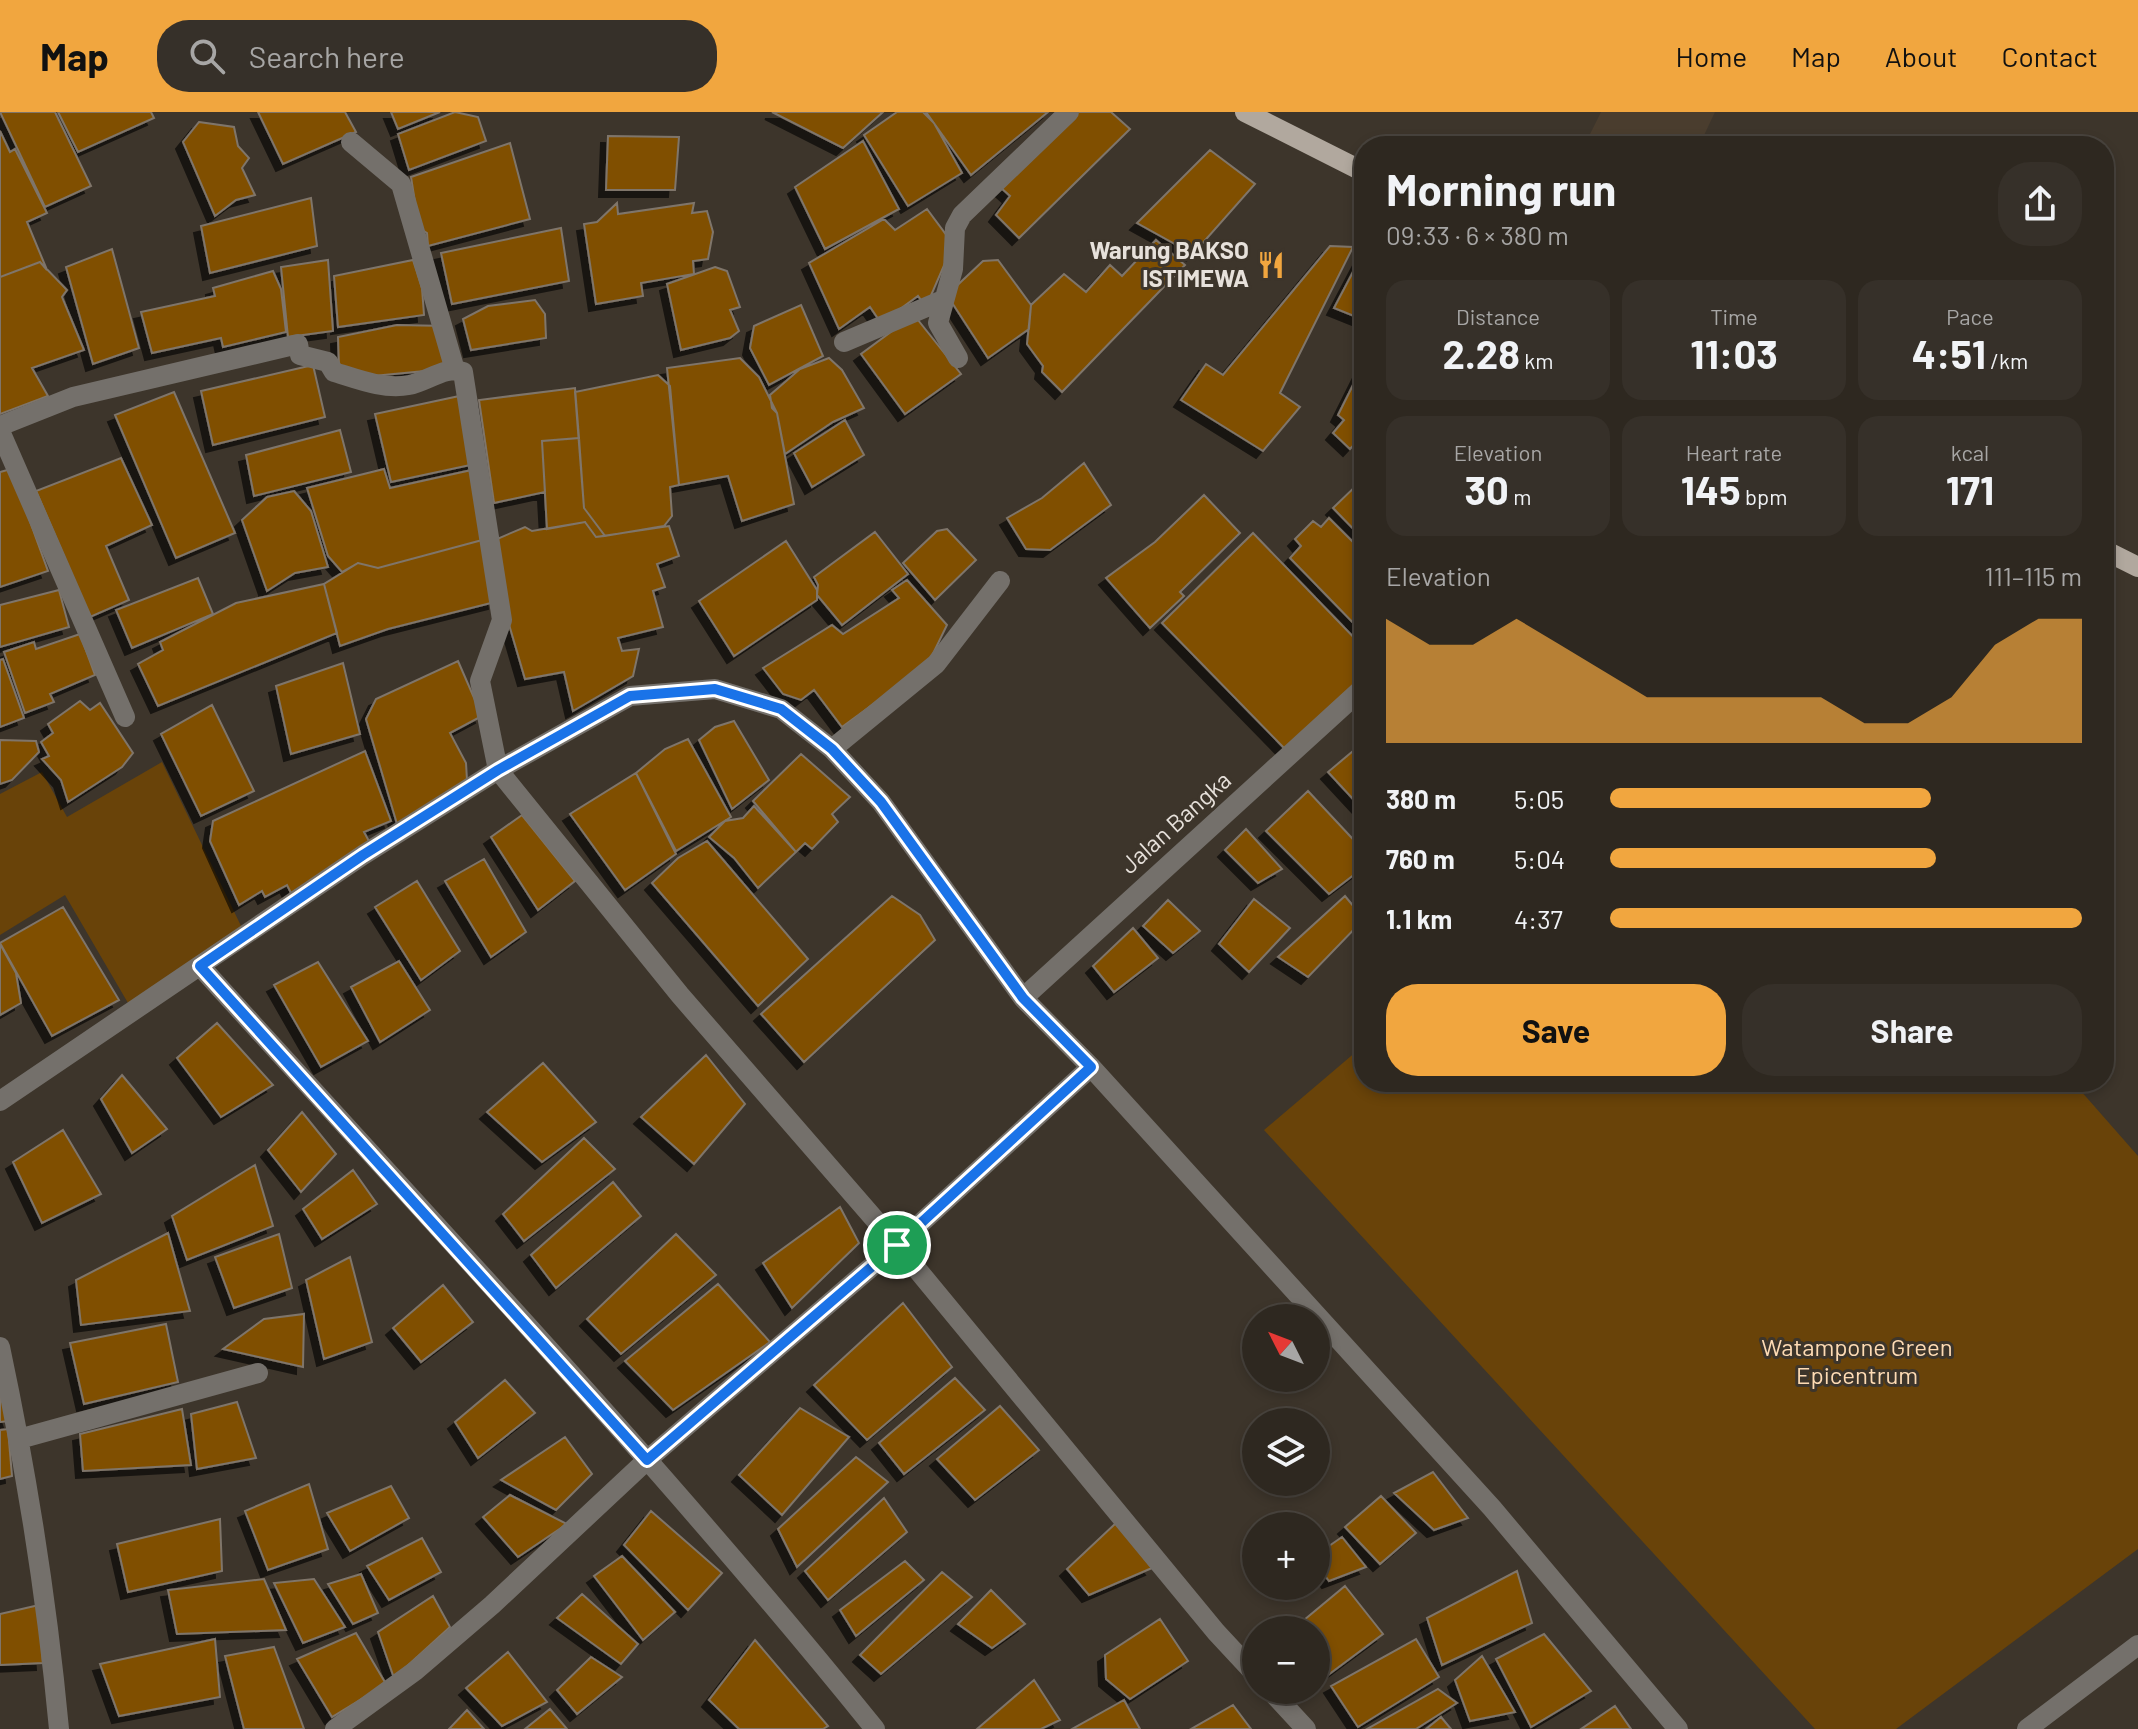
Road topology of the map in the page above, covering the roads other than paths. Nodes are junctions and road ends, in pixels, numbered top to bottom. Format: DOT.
graph roads {
  1 [pos="1069,112"];
  2 [pos="1245,112"];
  3 [pos="351,142"];
  4 [pos="1354,167"];
  5 [pos="943,300"];
  6 [pos="844,342"];
  7 [pos="958,358"];
  8 [pos="455,370"];
  9 [pos="0,429"];
  10 [pos="2114,555"];
  11 [pos="2138,567"];
  12 [pos="1000,581"];
  13 [pos="1354,696"];
  14 [pos="125,717"];
  15 [pos="832,749"];
  16 [pos="498,770"];
  17 [pos="200,966"];
  18 [pos="1023,998"];
  19 [pos="1091,1067"];
  20 [pos="0,1101"];
  21 [pos="897,1245"];
  22 [pos="0,1347"];
  23 [pos="258,1373"];
  24 [pos="19,1439"];
  25 [pos="647,1460"];
  26 [pos="2138,1645"];
  27 [pos="1242,1660"];
  28 [pos="1282,1704"];
  29 [pos="1303,1728"];
  30 [pos="59,1729"];
  31 [pos="335,1729"];
  32 [pos="875,1729"];
  33 [pos="1678,1729"];
  34 [pos="2027,1729"];
  1 -- 5 [label="street"];
  2 -- 4 [label="main road"];
  3 -- 8 [label="street"];
  5 -- 6 [label="street"];
  5 -- 7 [label="street"];
  8 -- 9 [label="street"];
  8 -- 16 [label="street"];
  9 -- 14 [label="street"];
  10 -- 11 [label="main road"];
  12 -- 15 [label="street"];
  13 -- 18 [label="street, Jalan Bangka"];
  15 -- 16 [label="street"];
  15 -- 18 [label="street"];
  16 -- 17 [label="street"];
  16 -- 21 [label="street"];
  17 -- 20 [label="street"];
  17 -- 25 [label="street"];
  18 -- 19 [label="street"];
  19 -- 21 [label="street"];
  19 -- 33 [label="street"];
  21 -- 25 [label="street"];
  21 -- 27 [label="street"];
  22 -- 24 [label="street"];
  23 -- 24 [label="street"];
  24 -- 30 [label="street"];
  25 -- 31 [label="street"];
  25 -- 32 [label="street"];
  26 -- 34 [label="street"];
  28 -- 29 [label="street"];
}
